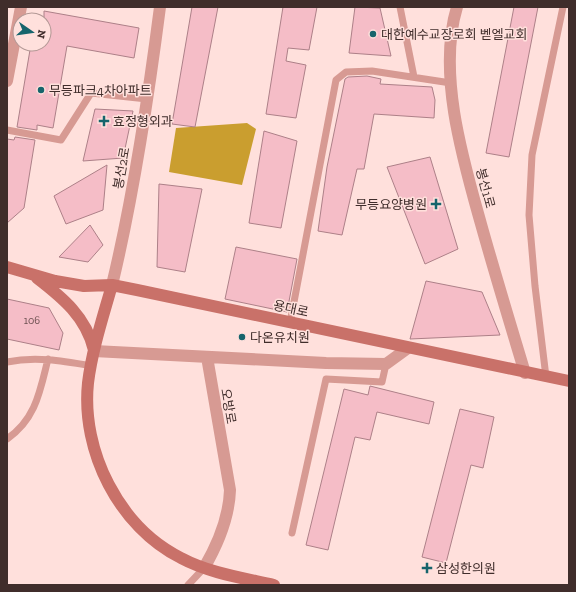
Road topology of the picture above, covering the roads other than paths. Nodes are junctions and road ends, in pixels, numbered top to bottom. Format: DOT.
graph roads {
  1 [pos="21,7"];
  2 [pos="160,7"];
  3 [pos="400,7"];
  4 [pos="457,7"];
  5 [pos="563,7"];
  6 [pos="414,77"];
  7 [pos="7,81"];
  8 [pos="451,83"];
  9 [pos="147,99"];
  10 [pos="7,130"];
  11 [pos="7,267"];
  12 [pos="31,274"];
  13 [pos="112,285"];
  14 [pos="290,322"];
  15 [pos="408,348"];
  16 [pos="94,351"];
  17 [pos="207,357"];
  18 [pos="48,359"];
  19 [pos="7,362"];
  20 [pos="386,364"];
  21 [pos="92,366"];
  22 [pos="525,373"];
  23 [pos="546,377"];
  24 [pos="569,381"];
  25 [pos="7,438"];
  26 [pos="292,533"];
  27 [pos="204,568"];
  28 [pos="188,585"];
  29 [pos="274,585"];
  1 -- 7 [label="street"];
  2 -- 9 [label="street, 봉선2로"];
  3 -- 6 [label="lane"];
  4 -- 8 [label="street, 봉선1로"];
  5 -- 23 [label="lane"];
  6 -- 8 [label="lane"];
  6 -- 14 [label="lane"];
  8 -- 22 [label="street, 봉선1로"];
  9 -- 10 [label="lane"];
  9 -- 13 [label="street, 봉선2로"];
  11 -- 12 [label="street, 용대로"];
  12 -- 13 [label="street, 용대로"];
  12 -- 16 [label="street"];
  13 -- 14 [label="street, 용대로"];
  13 -- 16 [label="street"];
  14 -- 15 [label="street, 용대로"];
  15 -- 20 [label="street"];
  15 -- 22 [label="street, 용대로"];
  16 -- 17 [label="street"];
  16 -- 21 [label="street"];
  17 -- 20 [label="street"];
  17 -- 27 [label="street, 오방로"];
  18 -- 19 [label="lane"];
  18 -- 21 [label="lane"];
  18 -- 25 [label="lane"];
  20 -- 26 [label="lane"];
  21 -- 27 [label="street"];
  22 -- 23 [label="street, 용대로"];
  23 -- 24 [label="street, 용대로"];
  27 -- 28 [label="lane"];
  27 -- 29 [label="street"];
}
